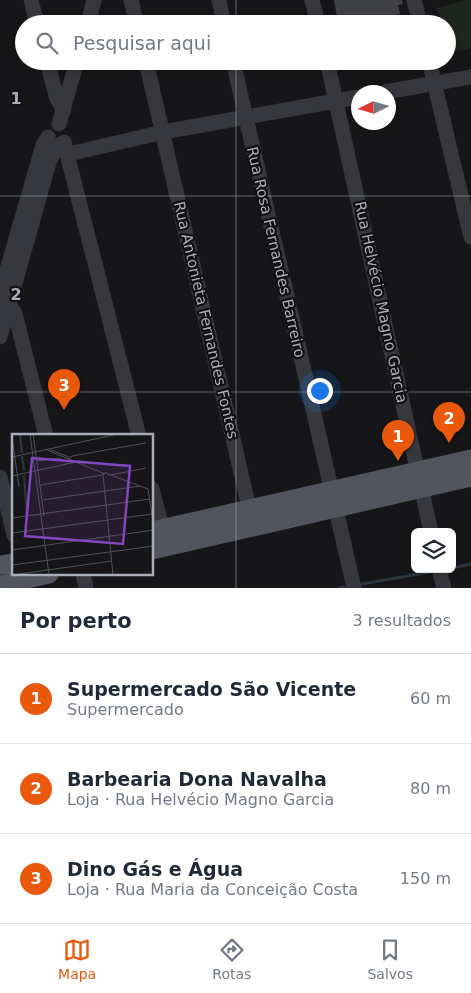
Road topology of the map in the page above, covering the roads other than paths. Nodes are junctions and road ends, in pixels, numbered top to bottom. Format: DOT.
graph roads {
  1 [pos="31,0"];
  2 [pos="94,0"];
  3 [pos="131,0"];
  4 [pos="218,0"];
  5 [pos="312,0"];
  6 [pos="414,0"];
  7 [pos="35,15"];
  8 [pos="90,15"];
  9 [pos="135,15"];
  10 [pos="222,15"];
  11 [pos="316,15"];
  12 [pos="418,15"];
  13 [pos="49,70"];
  14 [pos="74,70"];
  15 [pos="148,70"];
  16 [pos="234,70"];
  17 [pos="330,70"];
  18 [pos="431,70"];
  19 [pos="471,77"];
  20 [pos="434,84"];
  21 [pos="396,90"];
  22 [pos="351,98"];
  23 [pos="337,101"];
  24 [pos="61,117"];
  25 [pos="246,119"];
  26 [pos="163,132"];
  27 [pos="60,144"];
  28 [pos="471,237"];
  29 [pos="3,300"];
  30 [pos="0,337"];
  31 [pos="45,434"];
  32 [pos="138,434"];
  33 [pos="471,459"];
  34 [pos="0,477"];
  35 [pos="471,477"];
  36 [pos="419,480"];
  37 [pos="333,499"];
  38 [pos="154,505"];
  39 [pos="249,508"];
  40 [pos="12,527"];
  41 [pos="430,528"];
  42 [pos="157,530"];
  43 [pos="154,549"];
  44 [pos="440,573"];
  45 [pos="40,576"];
  46 [pos="0,585"];
  47 [pos="354,588"];
  48 [pos="444,588"];
  1 -- 7 [label="street"];
  2 -- 8 [label="street"];
  3 -- 9 [label="street"];
  4 -- 10 [label="street"];
  5 -- 11 [label="street"];
  6 -- 12 [label="street"];
  13 -- 24 [label="street"];
  14 -- 24 [label="street"];
  15 -- 26 [label="street, Rua Antonieta Fernandes Fontes"];
  16 -- 25 [label="street, Rua Rosa Fernandes Barreiro"];
  17 -- 23 [label="street, Rua Helvécio Magno Garcia"];
  18 -- 20 [label="street"];
  19 -- 20 [label="street"];
  20 -- 21 [label="street"];
  20 -- 28 [label="street"];
  22 -- 23 [label="street"];
  23 -- 25 [label="street"];
  23 -- 36 [label="street, Rua Helvécio Magno Garcia"];
  24 -- 27 [label="street"];
  25 -- 26 [label="street"];
  25 -- 37 [label="street, Rua Rosa Fernandes Barreiro"];
  26 -- 27 [label="street"];
  26 -- 39 [label="street, Rua Antonieta Fernandes Fontes"];
  27 -- 29 [label="street"];
  27 -- 32 [label="street"];
  29 -- 30 [label="street"];
  29 -- 31 [label="street"];
  33 -- 36 [label="main road"];
  34 -- 40 [label="street"];
  35 -- 36 [label="main road"];
  36 -- 37 [label="main road"];
  36 -- 41 [label="street, Rua Helvécio Magno Garcia"];
  37 -- 39 [label="main road"];
  37 -- 43 [label="main road"];
  37 -- 47 [label="street, Rua Rosa Fernandes Barreiro"];
  38 -- 42 [label="street"];
  39 -- 42 [label="main road"];
  44 -- 48 [label="street"];
  45 -- 46 [label="main road"];
}
